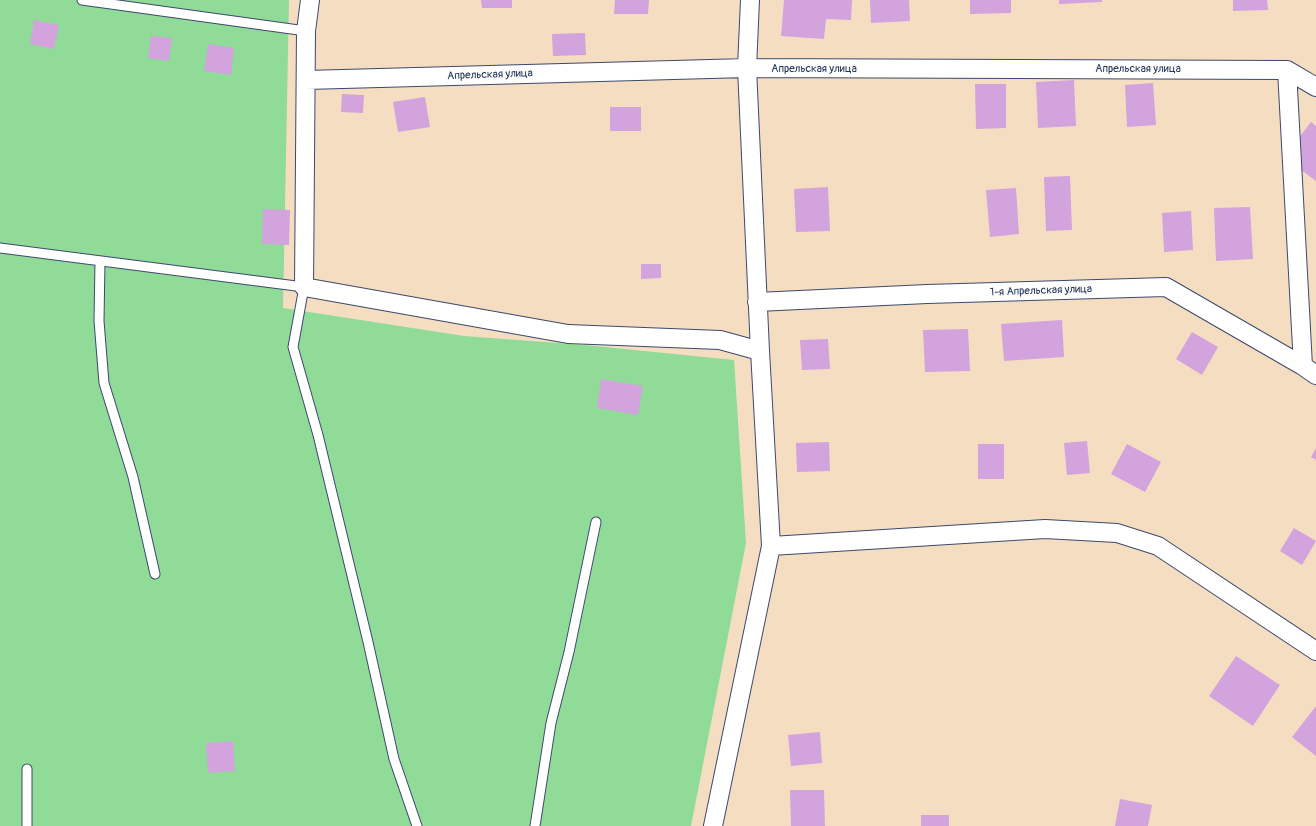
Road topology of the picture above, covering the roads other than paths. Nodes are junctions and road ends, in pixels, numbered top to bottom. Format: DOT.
graph roads {
  1 [pos="82,0"];
  2 [pos="310,0"];
  3 [pos="750,0"];
  4 [pos="306,31"];
  5 [pos="747,68"];
  6 [pos="1287,70"];
  7 [pos="306,80"];
  8 [pos="1316,87"];
  9 [pos="0,248"];
  10 [pos="100,261"];
  11 [pos="304,287"];
  12 [pos="758,302"];
  13 [pos="760,350"];
  14 [pos="1309,370"];
  15 [pos="596,522"];
  16 [pos="771,546"];
  17 [pos="155,574"];
  18 [pos="1316,650"];
  19 [pos="27,769"];
  20 [pos="27,826"];
  21 [pos="417,826"];
  22 [pos="535,826"];
  23 [pos="712,826"];
  1 -- 4 [label="lane"];
  2 -- 4 [label="street"];
  3 -- 5 [label="street"];
  4 -- 7 [label="street"];
  5 -- 6 [label="street, Апрельская улица"];
  5 -- 7 [label="street, Апрельская улица"];
  5 -- 12 [label="street"];
  6 -- 8 [label="street"];
  6 -- 14 [label="street, 1-я Апрельская улица"];
  7 -- 11 [label="street"];
  9 -- 10 [label="lane"];
  10 -- 11 [label="lane"];
  10 -- 17 [label="lane"];
  11 -- 13 [label="street"];
  11 -- 21 [label="lane"];
  12 -- 13 [label="street"];
  12 -- 14 [label="street, 1-я Апрельская улица"];
  13 -- 16 [label="street"];
  15 -- 22 [label="lane"];
  16 -- 18 [label="street"];
  16 -- 23 [label="street"];
  19 -- 20 [label="lane"];
}
